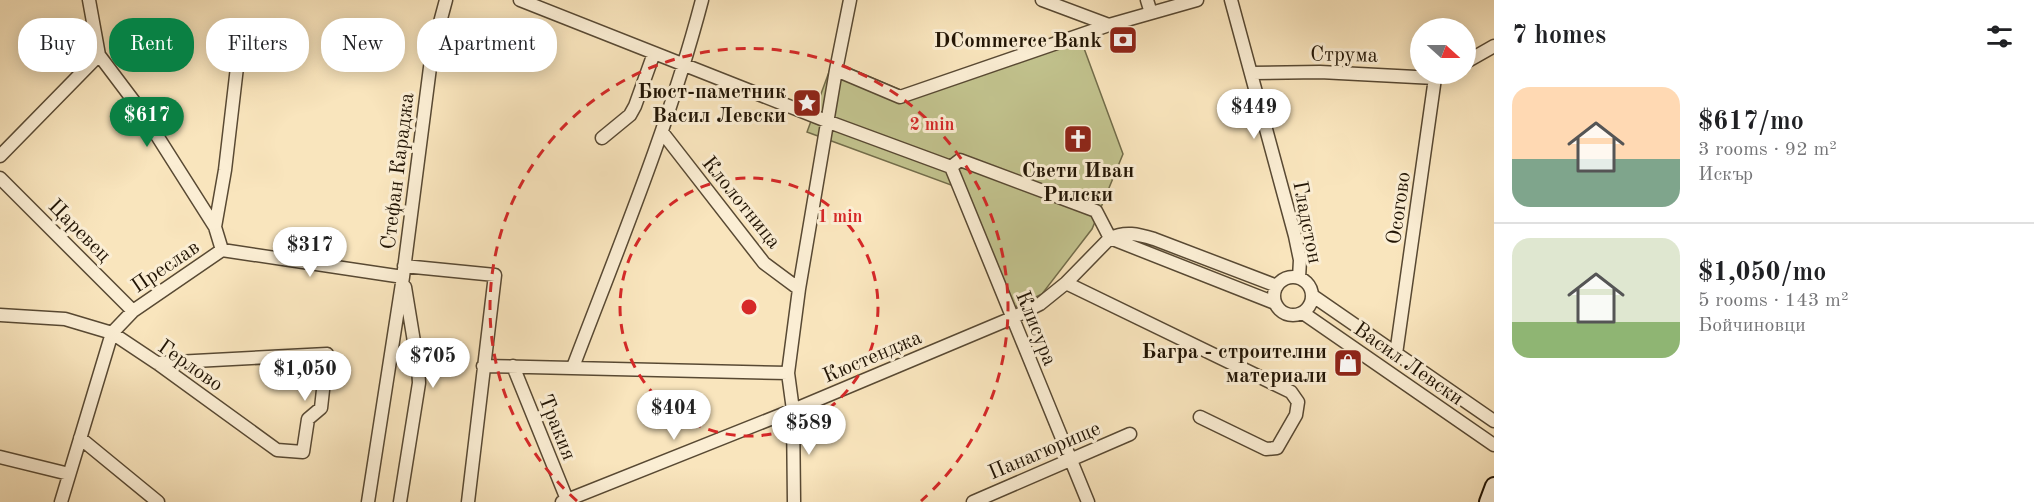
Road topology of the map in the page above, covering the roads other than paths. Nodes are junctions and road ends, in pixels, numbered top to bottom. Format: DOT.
graph roads {
  1 [pos="89,0"];
  2 [pos="446,0"];
  3 [pos="520,0"];
  4 [pos="702,0"];
  5 [pos="850,0"];
  6 [pos="1042,0"];
  7 [pos="1147,0"];
  8 [pos="1197,0"];
  9 [pos="1231,0"];
  10 [pos="1151,13"];
  11 [pos="1109,25"];
  12 [pos="1494,46"];
  13 [pos="654,54"];
  14 [pos="99,55"];
  15 [pos="1476,56"];
  16 [pos="685,65"];
  17 [pos="836,70"];
  18 [pos="236,72"];
  19 [pos="1252,73"];
  20 [pos="1410,75"];
  21 [pos="1438,84"];
  22 [pos="828,122"];
  23 [pos="662,132"];
  24 [pos="602,138"];
  25 [pos="0,156"];
  26 [pos="951,167"];
  27 [pos="0,178"];
  28 [pos="215,227"];
  29 [pos="1110,238"];
  30 [pos="222,250"];
  31 [pos="403,271"];
  32 [pos="1299,278"];
  33 [pos="1066,283"];
  34 [pos="1277,286"];
  35 [pos="798,289"];
  36 [pos="1313,296"];
  37 [pos="1275,303"];
  38 [pos="133,310"];
  39 [pos="1303,313"];
  40 [pos="0,315"];
  41 [pos="1012,318"];
  42 [pos="112,333"];
  43 [pos="1396,354"];
  44 [pos="157,363"];
  45 [pos="483,366"];
  46 [pos="513,366"];
  47 [pos="573,367"];
  48 [pos="788,373"];
  49 [pos="793,410"];
  50 [pos="1200,417"];
  51 [pos="1494,421"];
  52 [pos="1130,434"];
  53 [pos="80,438"];
  54 [pos="1494,445"];
  55 [pos="0,457"];
  56 [pos="1069,459"];
  57 [pos="69,474"];
  58 [pos="1494,486"];
  59 [pos="566,501"];
  60 [pos="61,502"];
  61 [pos="158,502"];
  62 [pos="368,502"];
  63 [pos="400,502"];
  64 [pos="468,502"];
  65 [pos="795,502"];
  66 [pos="973,502"];
  67 [pos="1088,502"];
  68 [pos="1488,502"];
  1 -- 14 [label="street"];
  2 -- 31 [label="street, Стефан Караджа"];
  3 -- 13 [label="street"];
  4 -- 16 [label="street"];
  5 -- 17 [label="street"];
  6 -- 11 [label="street"];
  7 -- 10 [label="street"];
  8 -- 10 [label="street"];
  9 -- 19 [label="street, Гладстон"];
  10 -- 11 [label="street"];
  11 -- 17 [label="street"];
  12 -- 15 [label="street"];
  13 -- 16 [label="street"];
  13 -- 24 [label="street"];
  14 -- 25 [label="street"];
  14 -- 28 [label="street"];
  16 -- 22 [label="street"];
  16 -- 23 [label="street"];
  17 -- 22 [label="street"];
  18 -- 28 [label="street, Преслав"];
  19 -- 20 [label="street, Струма"];
  19 -- 32 [label="street, Гладстон"];
  21 -- 43 [label="street, Осогово"];
  22 -- 26 [label="street"];
  22 -- 35 [label="street"];
  23 -- 35 [label="street, Клолотница"];
  23 -- 47 [label="street"];
  26 -- 29 [label="street"];
  26 -- 41 [label="street, Клисура"];
  27 -- 38 [label="street, Царевец"];
  28 -- 30 [label="street, Преслав"];
  29 -- 33 [label="street, Кюстенджа"];
  29 -- 34 [label="street"];
  29 -- 37 [label="street"];
  30 -- 31 [label="street"];
  30 -- 38 [label="street, Преслав"];
  31 -- 45 [label="street"];
  31 -- 62 [label="street, Стефан Караджа"];
  31 -- 63 [label="street, Стефан Караджа"];
  32 -- 34 [label="street"];
  32 -- 36 [label="street"];
  33 -- 41 [label="street, Кюстенджа"];
  33 -- 50 [label="street"];
  34 -- 37 [label="street"];
  35 -- 48 [label="street"];
  36 -- 39 [label="street"];
  36 -- 43 [label="street, Васил Левски"];
  37 -- 39 [label="street"];
  38 -- 42 [label="street, Преслав"];
  39 -- 54 [label="street, Васил Левски"];
  40 -- 42 [label="street, Герлово"];
  41 -- 49 [label="street, Кюстенджа"];
  41 -- 56 [label="street, Клисура"];
  42 -- 44 [label="street, Герлово"];
  42 -- 53 [label="street, Преслав"];
  43 -- 51 [label="street, Васил Левски"];
  44 -- 44 [label="street, Герлово"];
  45 -- 46 [label="street"];
  45 -- 64 [label="street"];
  46 -- 47 [label="street"];
  46 -- 59 [label="street, Тракия"];
  47 -- 48 [label="street"];
  48 -- 49 [label="street"];
  49 -- 59 [label="street, Кюстенджа"];
  49 -- 65 [label="street"];
  52 -- 56 [label="street, Панагюрище"];
  53 -- 57 [label="street, Преслав"];
  53 -- 61 [label="street"];
  55 -- 57 [label="street"];
  56 -- 66 [label="street, Панагюрище"];
  56 -- 67 [label="street, Клисура"];
  57 -- 60 [label="street, Преслав"];
  58 -- 68 [label="street"];
}
